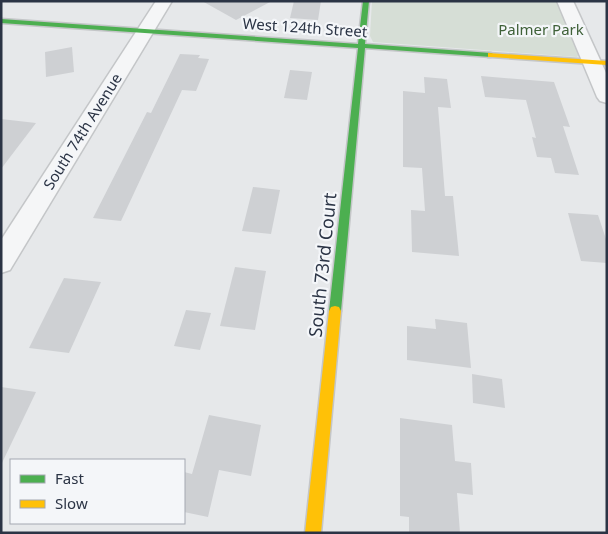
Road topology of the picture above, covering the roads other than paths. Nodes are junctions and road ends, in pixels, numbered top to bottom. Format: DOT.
graph roads {
  1 [pos="164,1"];
  2 [pos="366,1"];
  3 [pos="565,1"];
  4 [pos="1,20"];
  5 [pos="145,31"];
  6 [pos="362,46"];
  7 [pos="599,62"];
  8 [pos="607,97"];
  9 [pos="1,262"];
  10 [pos="313,533"];
  1 -- 5 [label="street, South 74th Avenue"];
  2 -- 6 [label="street, South 73rd Court"];
  3 -- 7 [label="street"];
  4 -- 5 [label="street, West 124th Street"];
  5 -- 6 [label="street, West 124th Street"];
  5 -- 9 [label="street, South 74th Avenue"];
  6 -- 7 [label="street, West 124th Street"];
  6 -- 10 [label="street, South 73rd Court"];
  7 -- 8 [label="street"];
}
